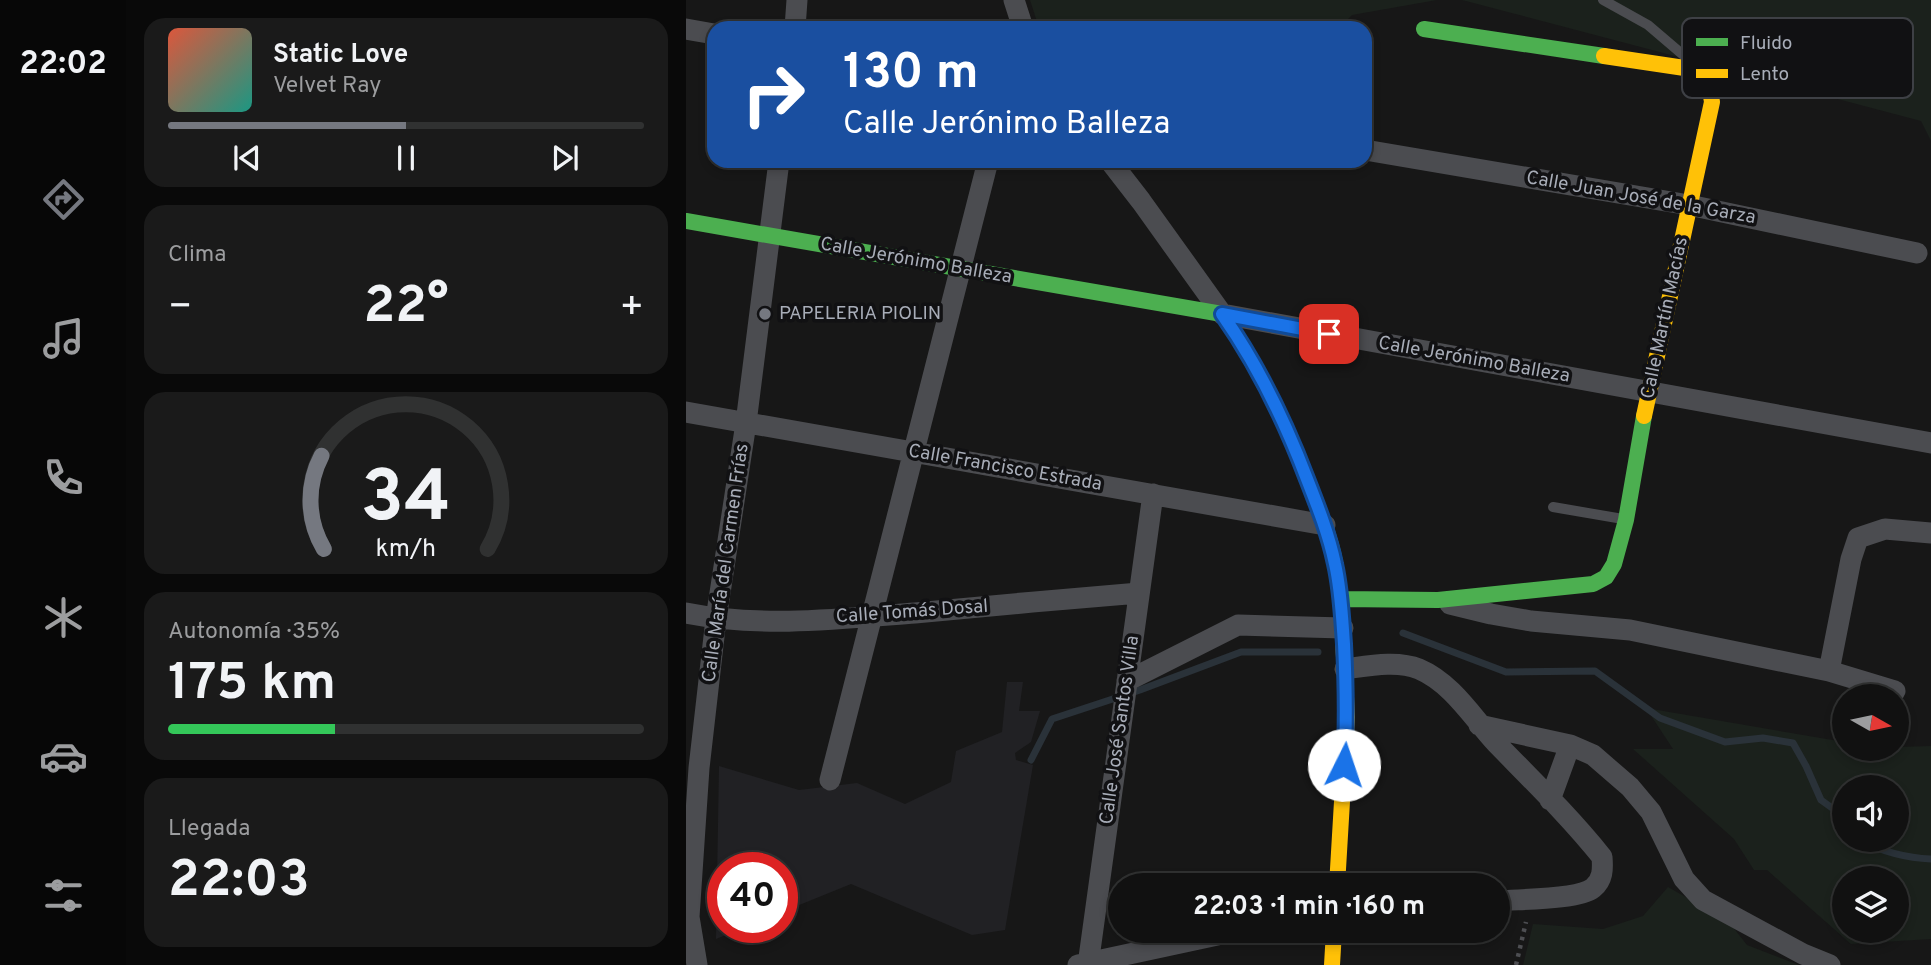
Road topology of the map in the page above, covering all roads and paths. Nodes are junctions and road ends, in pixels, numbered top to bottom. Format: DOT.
graph roads {
  1 [pos="797,0"];
  2 [pos="1013,0"];
  3 [pos="1603,0"];
  4 [pos="796,21"];
  5 [pos="1020,21"];
  6 [pos="686,29"];
  7 [pos="1424,29"];
  8 [pos="707,33"];
  9 [pos="1682,53"];
  10 [pos="1682,68"];
  11 [pos="1711,98"];
  12 [pos="1372,151"];
  13 [pos="778,168"];
  14 [pos="986,168"];
  15 [pos="1116,168"];
  16 [pos="1689,205"];
  17 [pos="686,221"];
  18 [pos="770,236"];
  19 [pos="1917,253"];
  20 [pos="960,268"];
  21 [pos="1222,314"];
  22 [pos="1648,392"];
  23 [pos="686,412"];
  24 [pos="746,422"];
  25 [pos="1931,443"];
  26 [pos="913,452"];
  27 [pos="1153,494"];
  28 [pos="1553,507"];
  29 [pos="1626,520"];
  30 [pos="1325,525"];
  31 [pos="1931,533"];
  32 [pos="1139,593"];
  33 [pos="1340,599"];
  34 [pos="1438,600"];
  35 [pos="686,613"];
  36 [pos="871,617"];
  37 [pos="716,619"];
  38 [pos="1343,628"];
  39 [pos="1345,669"];
  40 [pos="1829,671"];
  41 [pos="1127,681"];
  42 [pos="1872,684"];
  43 [pos="1479,725"];
  44 [pos="1570,745"];
  45 [pos="692,766"];
  46 [pos="830,780"];
  47 [pos="1550,800"];
  48 [pos="1338,873"];
  49 [pos="1532,899"];
  50 [pos="1510,900"];
  51 [pos="688,918"];
  52 [pos="1181,943"];
  53 [pos="1333,943"];
  54 [pos="1085,964"];
  55 [pos="697,965"];
  56 [pos="1332,965"];
  57 [pos="1516,965"];
  58 [pos="1830,965"];
  1 -- 4 [label="street"];
  2 -- 5 [label="street"];
  3 -- 9 [label="lane"];
  6 -- 8 [label="street"];
  7 -- 10 [label="street"];
  11 -- 16 [label="street, Calle Martín Macías"];
  12 -- 16 [label="street, Calle Juan José de la Garza"];
  13 -- 18 [label="street, Calle María del Carmen Frías"];
  14 -- 20 [label="street"];
  15 -- 21 [label="street"];
  16 -- 19 [label="street, Calle Juan José de la Garza"];
  16 -- 22 [label="street, Calle Martín Macías"];
  17 -- 18 [label="street, Calle Jerónimo Balleza"];
  18 -- 20 [label="street, Calle Jerónimo Balleza"];
  18 -- 24 [label="street, Calle María del Carmen Frías"];
  20 -- 21 [label="street, Calle Jerónimo Balleza"];
  20 -- 26 [label="street"];
  21 -- 22 [label="street, Calle Jerónimo Balleza"];
  21 -- 30 [label="street"];
  22 -- 25 [label="street, Calle Jerónimo Balleza"];
  22 -- 29 [label="street, Calle Martín Macías"];
  23 -- 24 [label="street, Calle Francisco Estrada"];
  24 -- 26 [label="street, Calle Francisco Estrada"];
  24 -- 37 [label="street, Calle María del Carmen Frías"];
  26 -- 27 [label="street, Calle Francisco Estrada"];
  26 -- 36 [label="street"];
  27 -- 30 [label="street, Calle Francisco Estrada"];
  27 -- 32 [label="street, Calle José Santos Villa"];
  28 -- 29 [label="lane"];
  29 -- 34 [label="street, Calle Martín Macías"];
  30 -- 33 [label="street"];
  31 -- 40 [label="street"];
  32 -- 36 [label="street, Calle Tomás Dosal"];
  32 -- 41 [label="street, Calle José Santos Villa"];
  33 -- 34 [label="street, Calle Martín Macías"];
  33 -- 38 [label="street"];
  34 -- 40 [label="street"];
  35 -- 37 [label="street, Calle Tomás Dosal"];
  36 -- 37 [label="street, Calle Tomás Dosal"];
  36 -- 46 [label="street"];
  37 -- 45 [label="street, Calle María del Carmen Frías"];
  38 -- 39 [label="street"];
  38 -- 41 [label="street"];
  39 -- 43 [label="street"];
  39 -- 48 [label="street"];
  40 -- 42 [label="street"];
  41 -- 54 [label="street, Calle José Santos Villa"];
  43 -- 44 [label="street"];
  43 -- 47 [label="street"];
  44 -- 47 [label="street"];
  44 -- 58 [label="street"];
  45 -- 51 [label="street, Calle María del Carmen Frías"];
  47 -- 49 [label="street"];
  49 -- 50 [label="street"];
  49 -- 57 [label="path"];
  51 -- 55 [label="street, Calle María del Carmen Frías"];
  52 -- 54 [label="street"];
  53 -- 56 [label="street"];
}
